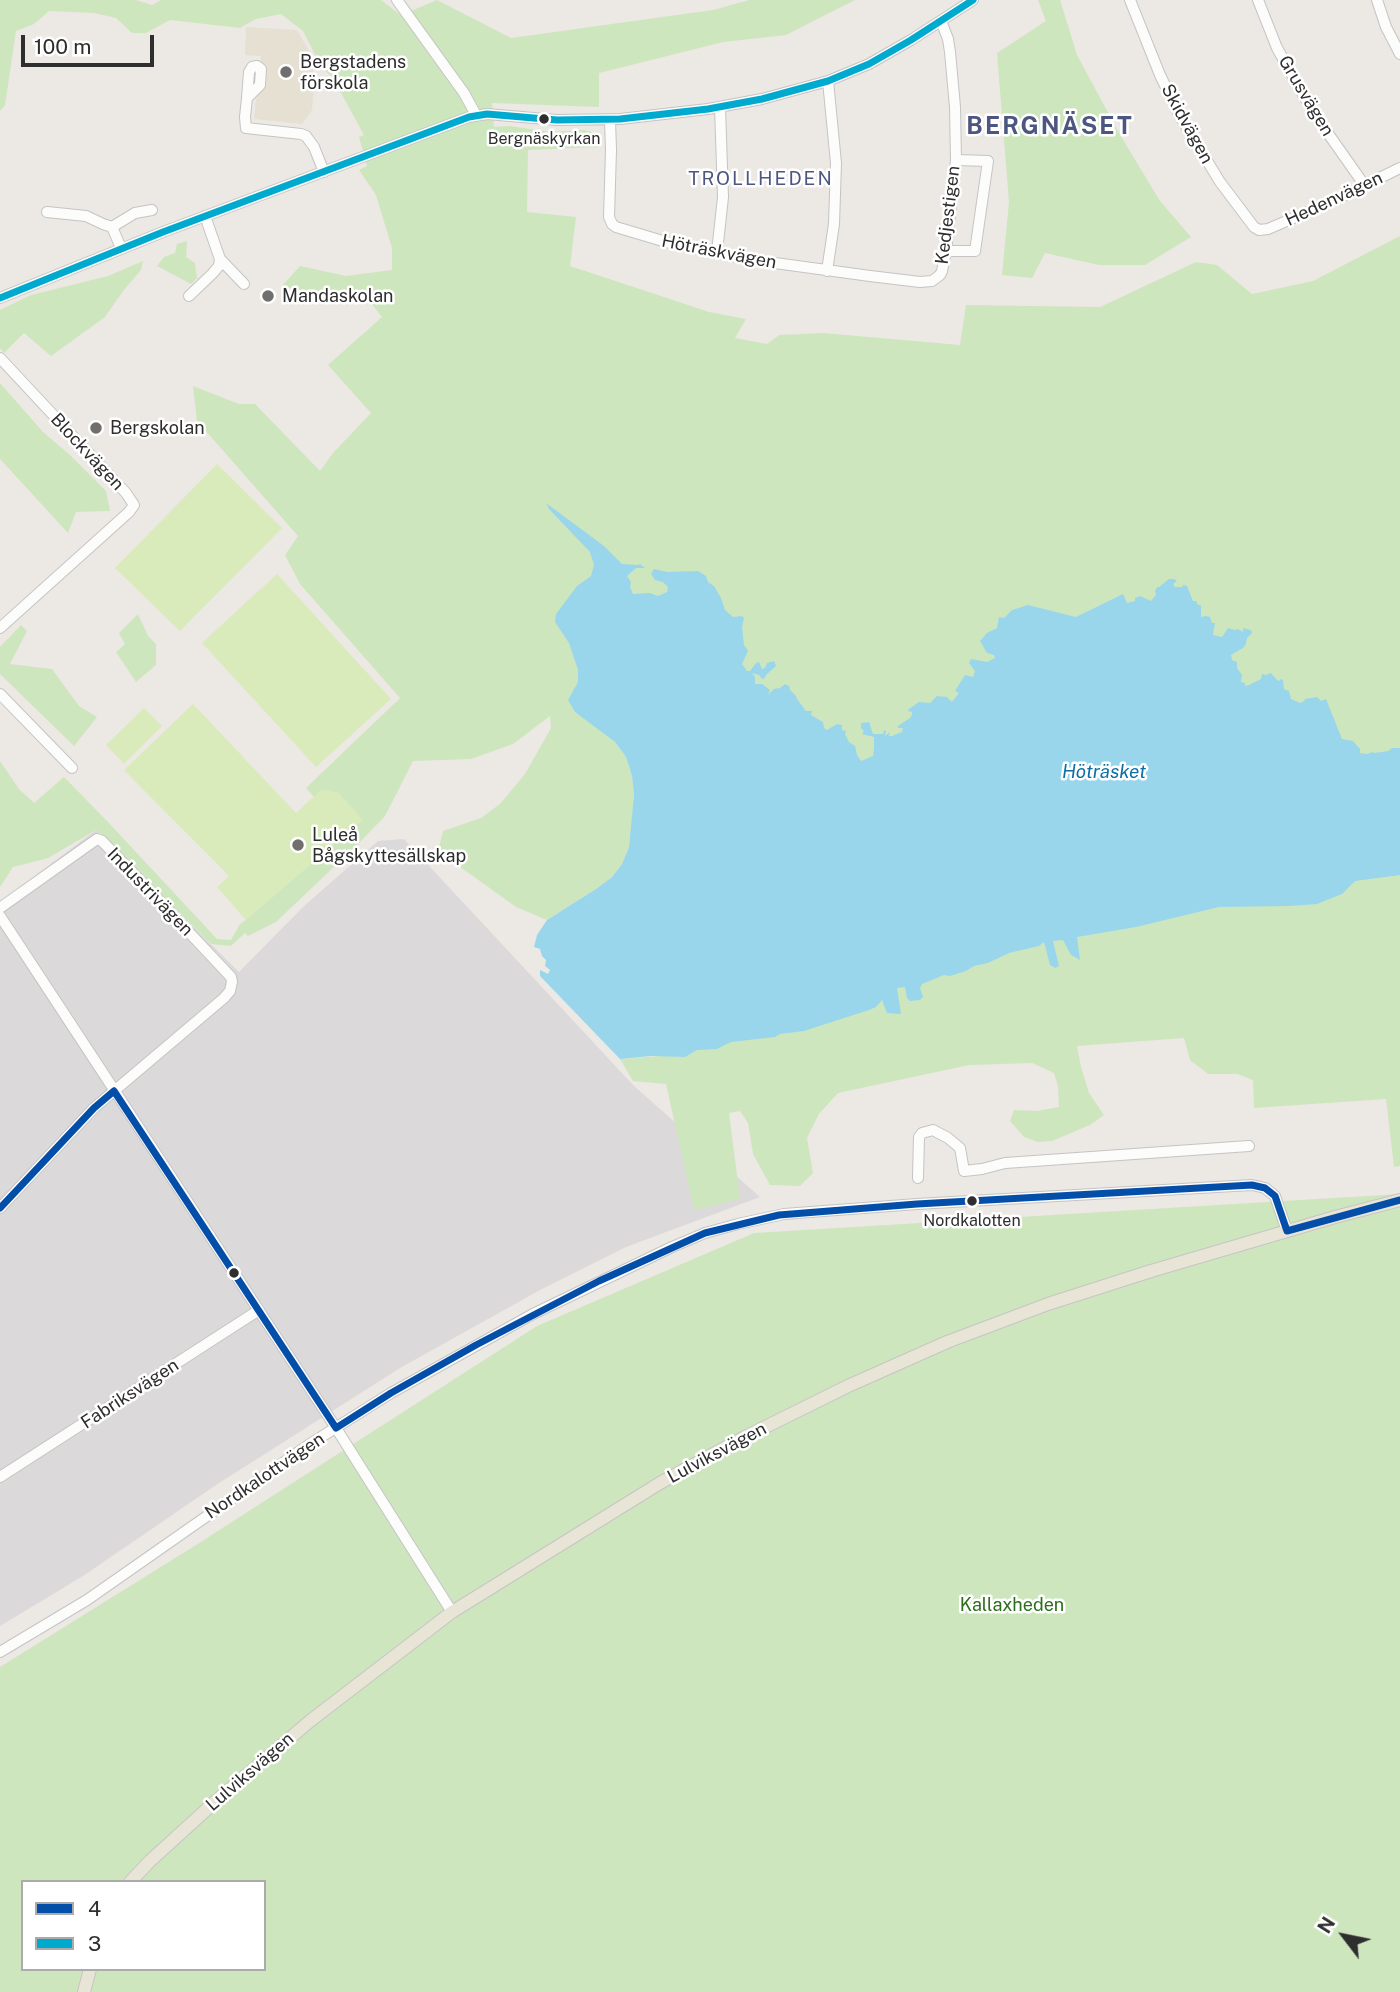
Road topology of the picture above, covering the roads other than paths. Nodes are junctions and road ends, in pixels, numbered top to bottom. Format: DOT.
graph roads {
  1 [pos="397,0"];
  2 [pos="973,0"];
  3 [pos="1129,0"];
  4 [pos="1258,0"];
  5 [pos="1377,0"];
  6 [pos="941,21"];
  7 [pos="1400,54"];
  8 [pos="828,81"];
  9 [pos="247,98"];
  10 [pos="719,107"];
  11 [pos="476,115"];
  12 [pos="610,120"];
  13 [pos="956,160"];
  14 [pos="1400,168"];
  15 [pos="324,172"];
  16 [pos="1365,186"];
  17 [pos="152,211"];
  18 [pos="47,212"];
  19 [pos="205,216"];
  20 [pos="112,226"];
  21 [pos="1268,229"];
  22 [pos="121,248"];
  23 [pos="946,251"];
  24 [pos="717,252"];
  25 [pos="220,259"];
  26 [pos="827,271"];
  27 [pos="932,281"];
  28 [pos="244,284"];
  29 [pos="189,296"];
  30 [pos="0,298"];
  31 [pos="0,358"];
  32 [pos="0,628"];
  33 [pos="0,694"];
  34 [pos="72,768"];
  35 [pos="0,908"];
  36 [pos="0,916"];
  37 [pos="114,1091"];
  38 [pos="1249,1146"];
  39 [pos="918,1178"];
  40 [pos="1400,1200"];
  41 [pos="0,1208"];
  42 [pos="1287,1231"];
  43 [pos="259,1310"];
  44 [pos="336,1428"];
  45 [pos="0,1477"];
  46 [pos="452,1612"];
  47 [pos="0,1653"];
  48 [pos="132,1880"];
  49 [pos="89,1971"];
  50 [pos="84,1992"];
  1 -- 11 [label="street"];
  2 -- 6 [label="street"];
  3 -- 21 [label="street, Skidvägen"];
  4 -- 16 [label="street, Grusvägen"];
  5 -- 7 [label="street"];
  6 -- 8 [label="street"];
  6 -- 13 [label="street, Kedjestigen"];
  8 -- 10 [label="street"];
  8 -- 26 [label="street"];
  9 -- 15 [label="street"];
  10 -- 12 [label="street"];
  10 -- 24 [label="street"];
  11 -- 12 [label="street"];
  11 -- 15 [label="street"];
  12 -- 24 [label="street, Höträskvägen"];
  13 -- 23 [label="street, Kedjestigen"];
  13 -- 23 [label="street"];
  14 -- 16 [label="street, Hedenvägen"];
  15 -- 19 [label="street"];
  16 -- 21 [label="street, Hedenvägen"];
  17 -- 20 [label="street"];
  18 -- 20 [label="street"];
  19 -- 22 [label="street"];
  19 -- 25 [label="street"];
  20 -- 22 [label="street"];
  22 -- 30 [label="street"];
  23 -- 27 [label="street, Kedjestigen"];
  24 -- 26 [label="street, Höträskvägen"];
  25 -- 28 [label="street"];
  25 -- 29 [label="street"];
  26 -- 27 [label="street, Höträskvägen"];
  31 -- 32 [label="street, Blockvägen"];
  33 -- 34 [label="street"];
  35 -- 37 [label="street, Industrivägen"];
  36 -- 37 [label="street"];
  37 -- 41 [label="street"];
  37 -- 43 [label="street"];
  38 -- 39 [label="street"];
  40 -- 42 [label="main road, Lulviksvägen"];
  42 -- 44 [label="street, Nordkalottvägen"];
  42 -- 46 [label="main road, Lulviksvägen"];
  43 -- 44 [label="street"];
  43 -- 45 [label="street, Fabriksvägen"];
  44 -- 46 [label="street"];
  44 -- 47 [label="street, Nordkalottvägen"];
  46 -- 48 [label="main road, Lulviksvägen"];
  49 -- 50 [label="main road"];
}
